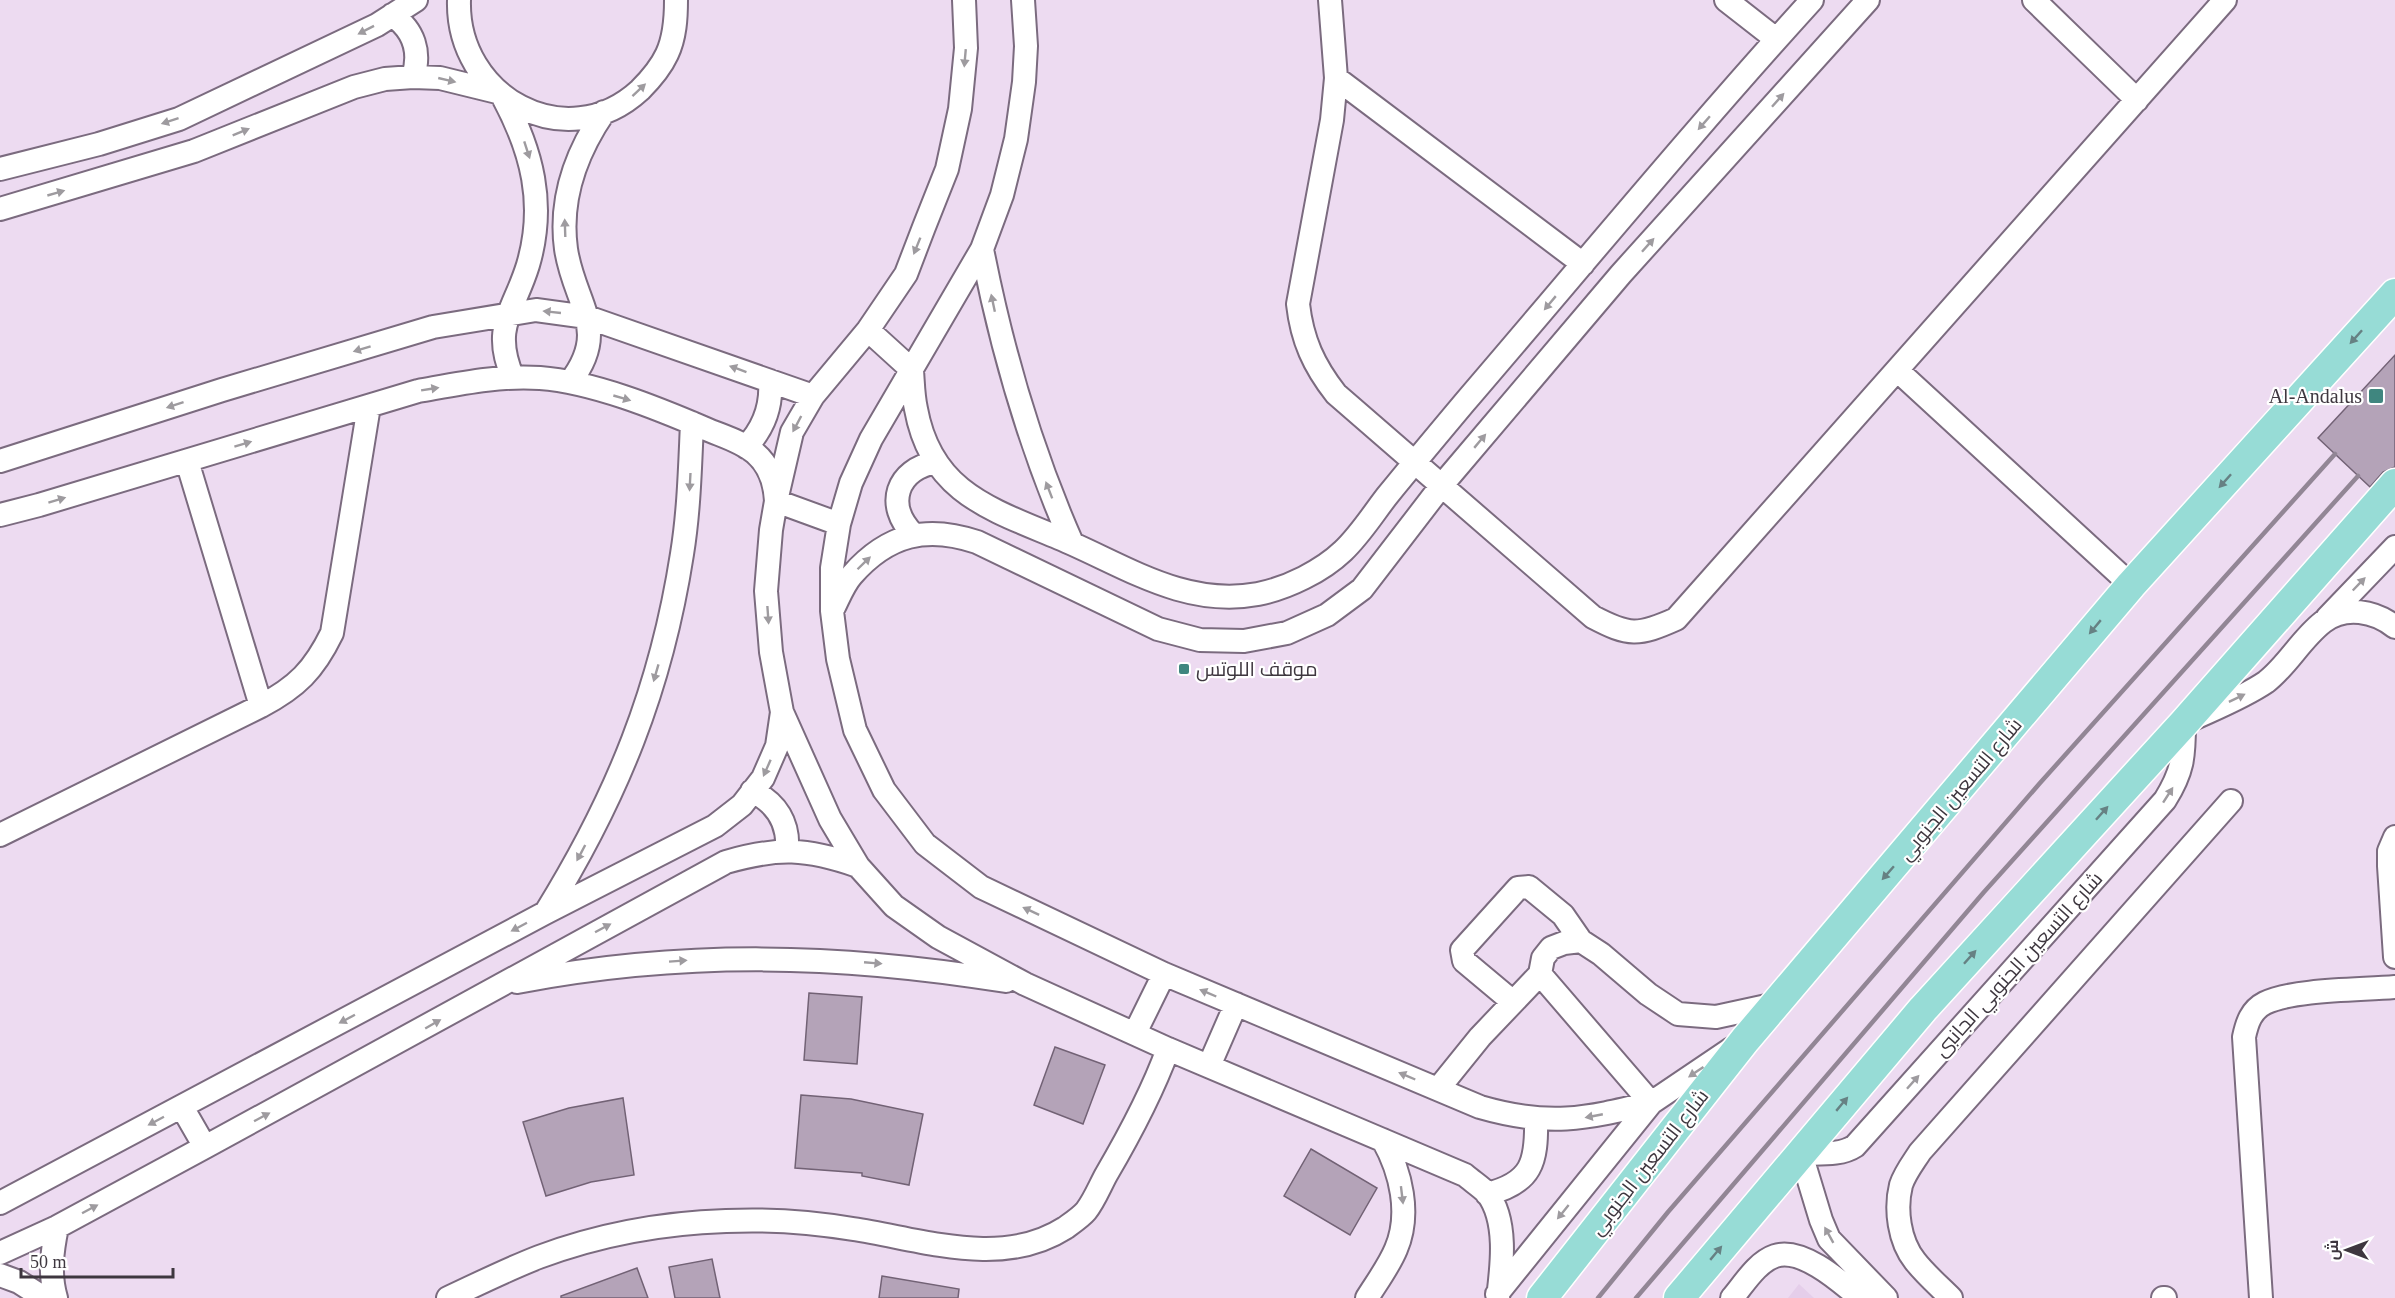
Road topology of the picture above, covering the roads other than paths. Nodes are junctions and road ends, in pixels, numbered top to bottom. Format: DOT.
graph roads {
  1 [pos="416,0"];
  2 [pos="459,0"];
  3 [pos="676,0"];
  4 [pos="964,0"];
  5 [pos="1023,0"];
  6 [pos="1330,0"];
  7 [pos="1726,0"];
  8 [pos="1812,0"];
  9 [pos="1868,0"];
  10 [pos="2034,0"];
  11 [pos="2225,0"];
  12 [pos="392,15"];
  13 [pos="1776,39"];
  14 [pos="413,76"];
  15 [pos="1336,78"];
  16 [pos="500,95"];
  17 [pos="2137,100"];
  18 [pos="604,112"];
  19 [pos="0,169"];
  20 [pos="0,209"];
  21 [pos="982,249"];
  22 [pos="1583,264"];
  23 [pos="1621,274"];
  24 [pos="2395,294"];
  25 [pos="1599,300"];
  26 [pos="507,314"];
  27 [pos="587,317"];
  28 [pos="868,330"];
  29 [pos="912,370"];
  30 [pos="1897,370"];
  31 [pos="513,378"];
  32 [pos="770,381"];
  33 [pos="570,382"];
  34 [pos="813,396"];
  35 [pos="369,406"];
  36 [pos="692,423"];
  37 [pos="746,447"];
  38 [pos="187,460"];
  39 [pos="0,461"];
  40 [pos="936,462"];
  41 [pos="1414,463"];
  42 [pos="2395,484"];
  43 [pos="1442,485"];
  44 [pos="776,501"];
  45 [pos="0,514"];
  46 [pos="839,524"];
  47 [pos="913,534"];
  48 [pos="1072,543"];
  49 [pos="2395,547"];
  50 [pos="2131,585"];
  51 [pos="832,611"];
  52 [pos="2324,621"];
  53 [pos="2395,627"];
  54 [pos="261,706"];
  55 [pos="782,712"];
  56 [pos="2184,723"];
  57 [pos="752,791"];
  58 [pos="2231,801"];
  59 [pos="0,836"];
  60 [pos="2395,837"];
  61 [pos="787,850"];
  62 [pos="858,866"];
  63 [pos="545,913"];
  64 [pos="1581,941"];
  65 [pos="2395,957"];
  66 [pos="1164,974"];
  67 [pos="1540,974"];
  68 [pos="1025,984"];
  69 [pos="495,986"];
  70 [pos="2395,987"];
  71 [pos="1513,1002"];
  72 [pos="1236,1004"];
  73 [pos="1776,1004"];
  74 [pos="1135,1033"];
  75 [pos="1745,1040"];
  76 [pos="1168,1049"];
  77 [pos="1209,1066"];
  78 [pos="1438,1089"];
  79 [pos="1651,1103"];
  80 [pos="182,1107"];
  81 [pos="1536,1119"];
  82 [pos="1383,1140"];
  83 [pos="205,1148"];
  84 [pos="1800,1154"];
  85 [pos="1487,1194"];
  86 [pos="0,1203"];
  87 [pos="57,1227"];
  88 [pos="0,1253"];
  89 [pos="0,1275"];
  90 [pos="1497,1296"];
  91 [pos="44,1298"];
  92 [pos="56,1298"];
  93 [pos="448,1298"];
  94 [pos="1367,1298"];
  95 [pos="1542,1298"];
  96 [pos="1679,1298"];
  97 [pos="1732,1298"];
  98 [pos="1860,1298"];
  99 [pos="1886,1298"];
  100 [pos="1951,1298"];
  101 [pos="2261,1298"];
  1 -- 12 [label="street"];
  2 -- 16 [label="street"];
  18 -- 3 [label="street, one-way"];
  4 -- 28 [label="street, one-way"];
  5 -- 21 [label="street"];
  6 -- 15 [label="street"];
  7 -- 13 [label="street"];
  8 -- 13 [label="street"];
  23 -- 9 [label="street, one-way"];
  10 -- 17 [label="street"];
  11 -- 17 [label="street"];
  12 -- 14 [label="street"];
  12 -- 19 [label="street, one-way"];
  13 -- 22 [label="street, one-way"];
  14 -- 16 [label="street, one-way"];
  20 -- 14 [label="street, one-way"];
  15 -- 22 [label="street"];
  15 -- 41 [label="street"];
  16 -- 18 [label="street"];
  16 -- 26 [label="street, one-way"];
  17 -- 30 [label="street"];
  27 -- 18 [label="street, one-way"];
  21 -- 29 [label="street"];
  48 -- 21 [label="street, one-way"];
  22 -- 23 [label="street"];
  22 -- 25 [label="street"];
  22 -- 41 [label="street, one-way"];
  23 -- 25 [label="street"];
  24 -- 50 [label="main road, شارع التسعين الجنوبي, one-way"];
  43 -- 25 [label="street, one-way"];
  27 -- 26 [label="street, one-way"];
  26 -- 31 [label="street"];
  26 -- 39 [label="street, one-way"];
  32 -- 27 [label="street, one-way"];
  27 -- 33 [label="street"];
  28 -- 29 [label="street"];
  28 -- 34 [label="street"];
  29 -- 40 [label="street"];
  29 -- 46 [label="street"];
  30 -- 43 [label="street"];
  30 -- 50 [label="street"];
  31 -- 33 [label="street"];
  35 -- 31 [label="street, one-way"];
  32 -- 34 [label="street"];
  32 -- 37 [label="street"];
  33 -- 36 [label="street, one-way"];
  34 -- 44 [label="street, one-way"];
  38 -- 35 [label="street, one-way"];
  35 -- 54 [label="street"];
  36 -- 37 [label="street"];
  36 -- 63 [label="street, one-way"];
  37 -- 44 [label="street"];
  45 -- 38 [label="street, one-way"];
  38 -- 54 [label="street"];
  40 -- 47 [label="street"];
  40 -- 48 [label="street"];
  41 -- 43 [label="street"];
  41 -- 48 [label="street"];
  42 -- 56 [label="main road"];
  43 -- 47 [label="street"];
  44 -- 46 [label="street"];
  44 -- 55 [label="street, one-way"];
  46 -- 51 [label="street"];
  51 -- 47 [label="street, one-way"];
  52 -- 49 [label="street, one-way"];
  50 -- 73 [label="main road, شارع التسعين الجنوبي, one-way"];
  66 -- 51 [label="street, one-way"];
  52 -- 53 [label="street"];
  56 -- 52 [label="street, one-way"];
  54 -- 59 [label="street"];
  55 -- 57 [label="street, one-way"];
  55 -- 62 [label="street"];
  84 -- 56 [label="main road, one-way"];
  84 -- 56 [label="street, شارع التسعين الجنوبي الجانبى, one-way"];
  57 -- 61 [label="street"];
  57 -- 63 [label="street"];
  58 -- 100 [label="street"];
  60 -- 65 [label="street"];
  61 -- 62 [label="street"];
  69 -- 61 [label="street, one-way"];
  62 -- 68 [label="street"];
  63 -- 80 [label="street, one-way"];
  64 -- 67 [label="street"];
  64 -- 71 [label="street"];
  64 -- 73 [label="street"];
  72 -- 66 [label="street, one-way"];
  66 -- 74 [label="street"];
  67 -- 71 [label="street"];
  67 -- 79 [label="street"];
  69 -- 68 [label="street, one-way"];
  68 -- 74 [label="street"];
  83 -- 69 [label="street, one-way"];
  70 -- 101 [label="street"];
  71 -- 78 [label="street"];
  72 -- 77 [label="street"];
  78 -- 72 [label="street, one-way"];
  73 -- 75 [label="main road, شارع التسعين الجنوبي"];
  74 -- 76 [label="street"];
  75 -- 79 [label="street, one-way"];
  75 -- 95 [label="main road, شارع التسعين الجنوبي"];
  76 -- 77 [label="street"];
  76 -- 93 [label="street"];
  77 -- 82 [label="street"];
  78 -- 81 [label="street"];
  79 -- 81 [label="street, one-way"];
  79 -- 90 [label="street, one-way"];
  80 -- 83 [label="street"];
  80 -- 86 [label="street, one-way"];
  81 -- 85 [label="street"];
  82 -- 85 [label="street"];
  82 -- 94 [label="street, one-way"];
  87 -- 83 [label="street, one-way"];
  96 -- 84 [label="main road, one-way"];
  99 -- 84 [label="street, one-way"];
  85 -- 90 [label="street"];
  87 -- 88 [label="street"];
  87 -- 92 [label="street"];
  89 -- 91 [label="street"];
  97 -- 98 [label="street"];
}
